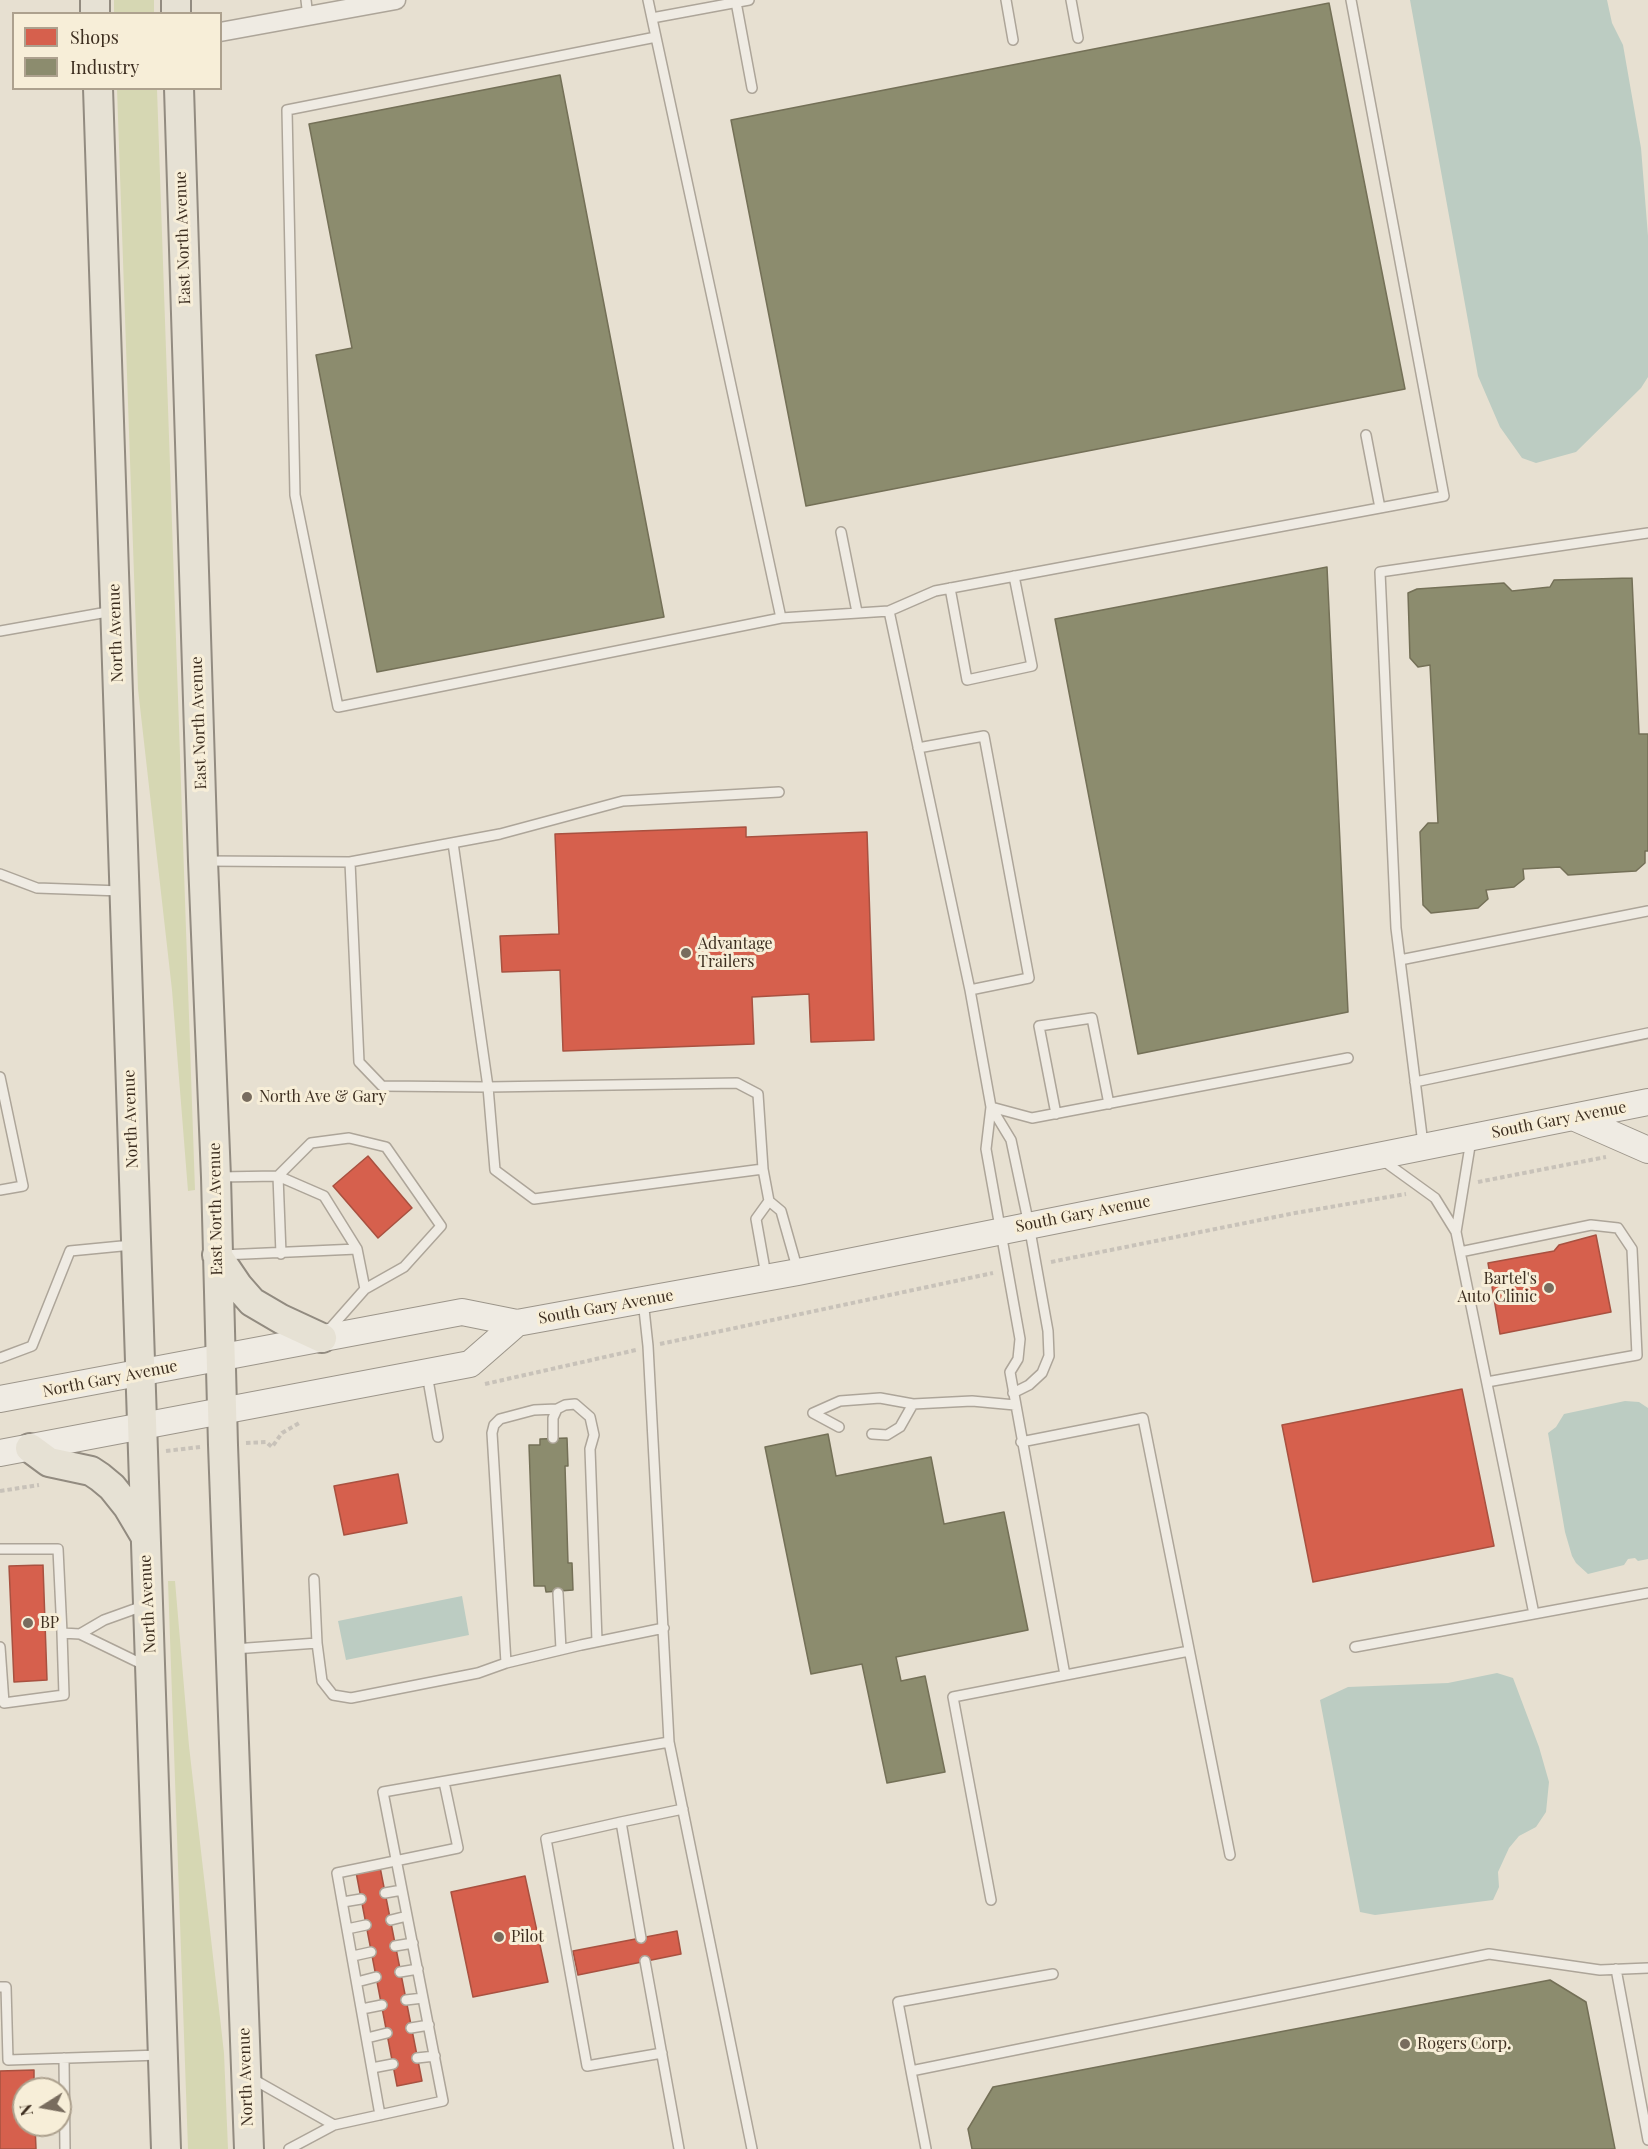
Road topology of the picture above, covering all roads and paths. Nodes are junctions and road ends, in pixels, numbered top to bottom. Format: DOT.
graph roads {
  1 [pos="396,0"];
  2 [pos="648,0"];
  3 [pos="749,0"];
  4 [pos="1006,0"];
  5 [pos="1071,0"];
  6 [pos="1351,0"];
  7 [pos="736,2"];
  8 [pos="307,9"];
  9 [pos="652,18"];
  10 [pos="222,31"];
  11 [pos="656,37"];
  12 [pos="1078,38"];
  13 [pos="1013,40"];
  14 [pos="752,88"];
  15 [pos="98,90"];
  16 [pos="179,90"];
  17 [pos="1366,435"];
  18 [pos="1380,508"];
  19 [pos="841,532"];
  20 [pos="1648,533"];
  21 [pos="1014,576"];
  22 [pos="950,588"];
  23 [pos="116,611"];
  24 [pos="889,611"];
  25 [pos="857,612"];
  26 [pos="781,618"];
  27 [pos="0,631"];
  28 [pos="918,748"];
  29 [pos="779,792"];
  30 [pos="453,843"];
  31 [pos="203,861"];
  32 [pos="350,862"];
  33 [pos="0,874"];
  34 [pos="123,891"];
  35 [pos="1648,911"];
  36 [pos="1400,960"];
  37 [pos="970,990"];
  38 [pos="1648,1033"];
  39 [pos="1348,1058"];
  40 [pos="0,1077"];
  41 [pos="1415,1082"];
  42 [pos="488,1087"];
  43 [pos="1648,1102"];
  44 [pos="1109,1104"];
  45 [pos="991,1107"];
  46 [pos="1056,1114"];
  47 [pos="1573,1117"];
  48 [pos="1472,1137"];
  49 [pos="1424,1147"];
  50 [pos="1648,1150"];
  51 [pos="1377,1156"];
  52 [pos="1610,1157"];
  53 [pos="764,1169"];
  54 [pos="278,1176"];
  55 [pos="216,1177"];
  56 [pos="1479,1181"];
  57 [pos="0,1190"];
  58 [pos="1411,1193"];
  59 [pos="769,1201"];
  60 [pos="1029,1225"];
  61 [pos="1000,1230"];
  62 [pos="1456,1232"];
  63 [pos="135,1245"];
  64 [pos="357,1249"];
  65 [pos="1460,1252"];
  66 [pos="281,1254"];
  67 [pos="217,1255"];
  68 [pos="1057,1261"];
  69 [pos="798,1272"];
  70 [pos="986,1275"];
  71 [pos="767,1278"];
  72 [pos="365,1289"];
  73 [pos="643,1300"];
  74 [pos="517,1323"];
  75 [pos="322,1338"];
  76 [pos="682,1338"];
  77 [pos="0,1358"];
  78 [pos="220,1358"];
  79 [pos="600,1359"];
  80 [pos="426,1372"];
  81 [pos="139,1373"];
  82 [pos="1487,1382"];
  83 [pos="480,1385"];
  84 [pos="1013,1393"];
  85 [pos="0,1400"];
  86 [pos="913,1404"];
  87 [pos="1015,1405"];
  88 [pos="557,1409"];
  89 [pos="222,1411"];
  90 [pos="306,1419"];
  91 [pos="839,1427"];
  92 [pos="872,1434"];
  93 [pos="438,1437"];
  94 [pos="553,1438"];
  95 [pos="142,1440"];
  96 [pos="1021,1442"];
  97 [pos="223,1445"];
  98 [pos="30,1448"];
  99 [pos="0,1453"];
  100 [pos="144,1535"];
  101 [pos="0,1549"];
  102 [pos="315,1579"];
  103 [pos="558,1593"];
  104 [pos="1648,1593"];
  105 [pos="148,1604"];
  106 [pos="1534,1614"];
  107 [pos="664,1628"];
  108 [pos="62,1633"];
  109 [pos="80,1634"];
  110 [pos="597,1641"];
  111 [pos="317,1643"];
  112 [pos="0,1647"];
  113 [pos="1355,1647"];
  114 [pos="232,1649"];
  115 [pos="561,1649"];
  116 [pos="1189,1651"];
  117 [pos="506,1664"];
  118 [pos="151,1669"];
  119 [pos="1065,1675"];
  120 [pos="669,1742"];
  121 [pos="444,1782"];
  122 [pos="683,1809"];
  123 [pos="621,1822"];
  124 [pos="1230,1855"];
  125 [pos="397,1860"];
  126 [pos="402,1890"];
  127 [pos="386,1893"];
  128 [pos="361,1899"];
  129 [pos="991,1900"];
  130 [pos="343,1902"];
  131 [pos="407,1916"];
  132 [pos="391,1920"];
  133 [pos="366,1925"];
  134 [pos="347,1929"];
  135 [pos="641,1938"];
  136 [pos="413,1942"];
  137 [pos="395,1946"];
  138 [pos="371,1952"];
  139 [pos="353,1956"];
  140 [pos="645,1961"];
  141 [pos="1648,1968"];
  142 [pos="418,1969"];
  143 [pos="1616,1969"];
  144 [pos="400,1972"];
  145 [pos="1053,1974"];
  146 [pos="376,1977"];
  147 [pos="357,1982"];
  148 [pos="0,1987"];
  149 [pos="423,1998"];
  150 [pos="406,2000"];
  151 [pos="382,2005"];
  152 [pos="362,2010"];
  153 [pos="429,2025"];
  154 [pos="411,2028"];
  155 [pos="387,2033"];
  156 [pos="367,2038"];
  157 [pos="662,2053"];
  158 [pos="162,2055"];
  159 [pos="435,2056"];
  160 [pos="64,2058"];
  161 [pos="417,2058"];
  162 [pos="393,2064"];
  163 [pos="372,2068"];
  164 [pos="911,2071"];
  165 [pos="246,2074"];
  166 [pos="380,2115"];
  167 [pos="334,2125"];
  168 [pos="1648,2140"];
  169 [pos="65,2149"];
  170 [pos="166,2149"];
  171 [pos="249,2149"];
  172 [pos="289,2149"];
  173 [pos="679,2149"];
  174 [pos="752,2149"];
  175 [pos="926,2149"];
  1 -- 8 [label="street"];
  2 -- 9 [label="lane"];
  3 -- 7 [label="lane"];
  4 -- 13 [label="lane"];
  5 -- 12 [label="lane"];
  6 -- 18 [label="lane"];
  7 -- 9 [label="lane"];
  7 -- 14 [label="lane"];
  8 -- 10 [label="street"];
  9 -- 11 [label="lane"];
  11 -- 26 [label="lane"];
  11 -- 26 [label="lane"];
  15 -- 23 [label="main road, North Avenue"];
  16 -- 31 [label="main road, East North Avenue"];
  17 -- 18 [label="lane"];
  18 -- 21 [label="lane"];
  19 -- 25 [label="lane"];
  20 -- 36 [label="lane"];
  21 -- 22 [label="lane"];
  21 -- 22 [label="lane"];
  22 -- 24 [label="lane"];
  23 -- 27 [label="lane"];
  23 -- 34 [label="main road, North Avenue"];
  24 -- 25 [label="lane"];
  24 -- 28 [label="lane"];
  25 -- 26 [label="lane"];
  28 -- 37 [label="lane"];
  28 -- 37 [label="lane"];
  29 -- 30 [label="lane"];
  30 -- 32 [label="lane"];
  30 -- 42 [label="lane"];
  31 -- 32 [label="lane"];
  31 -- 55 [label="main road, East North Avenue"];
  32 -- 42 [label="lane"];
  33 -- 34 [label="lane"];
  34 -- 63 [label="main road, North Avenue"];
  35 -- 36 [label="lane"];
  36 -- 41 [label="lane"];
  37 -- 45 [label="lane"];
  38 -- 41 [label="lane"];
  39 -- 44 [label="lane"];
  40 -- 57 [label="lane"];
  41 -- 49 [label="lane"];
  42 -- 53 [label="lane"];
  42 -- 53 [label="lane"];
  43 -- 47 [label="main road, South Gary Avenue"];
  44 -- 46 [label="lane"];
  44 -- 46 [label="lane"];
  45 -- 46 [label="lane"];
  45 -- 60 [label="lane"];
  45 -- 61 [label="lane"];
  47 -- 48 [label="main road, South Gary Avenue"];
  47 -- 50 [label="main road"];
  48 -- 49 [label="main road, South Gary Avenue"];
  48 -- 62 [label="lane"];
  49 -- 51 [label="main road, South Gary Avenue"];
  51 -- 60 [label="main road, South Gary Avenue"];
  51 -- 62 [label="lane"];
  52 -- 56 [label="path"];
  53 -- 59 [label="lane"];
  54 -- 55 [label="lane"];
  54 -- 64 [label="lane"];
  54 -- 66 [label="lane"];
  54 -- 72 [label="lane"];
  55 -- 67 [label="main road, East North Avenue"];
  58 -- 68 [label="path"];
  59 -- 69 [label="lane"];
  59 -- 71 [label="lane"];
  60 -- 61 [label="main road, South Gary Avenue"];
  60 -- 84 [label="lane"];
  61 -- 69 [label="main road, South Gary Avenue"];
  61 -- 84 [label="lane"];
  62 -- 65 [label="lane"];
  63 -- 77 [label="lane"];
  63 -- 81 [label="main road, North Avenue"];
  64 -- 66 [label="lane"];
  64 -- 72 [label="lane"];
  65 -- 82 [label="lane"];
  65 -- 82 [label="lane"];
  66 -- 67 [label="lane"];
  67 -- 75 [label="main road"];
  67 -- 78 [label="main road, East North Avenue"];
  69 -- 71 [label="main road, South Gary Avenue"];
  70 -- 76 [label="path"];
  71 -- 73 [label="main road, South Gary Avenue"];
  72 -- 75 [label="lane"];
  73 -- 74 [label="main road, South Gary Avenue"];
  73 -- 107 [label="lane"];
  74 -- 75 [label="main road, South Gary Avenue"];
  74 -- 80 [label="main road, South Gary Avenue"];
  75 -- 78 [label="main road, South Gary Avenue"];
  78 -- 81 [label="main road, North Gary Avenue"];
  78 -- 89 [label="main road, North Avenue"];
  79 -- 83 [label="path"];
  80 -- 89 [label="main road, South Gary Avenue"];
  80 -- 93 [label="lane"];
  81 -- 85 [label="main road, North Gary Avenue"];
  81 -- 95 [label="main road, North Avenue"];
  82 -- 106 [label="lane"];
  84 -- 87 [label="lane"];
  86 -- 87 [label="lane"];
  86 -- 91 [label="lane"];
  86 -- 92 [label="lane"];
  87 -- 96 [label="lane"];
  88 -- 94 [label="lane"];
  88 -- 110 [label="lane"];
  88 -- 117 [label="lane"];
  89 -- 95 [label="main road, South Gary Avenue"];
  89 -- 97 [label="main road, North Avenue"];
  90 -- 97 [label="path"];
  95 -- 97 [label="path"];
  95 -- 98 [label="main road"];
  95 -- 100 [label="main road, North Avenue"];
  96 -- 116 [label="lane"];
  96 -- 119 [label="lane"];
  97 -- 114 [label="main road, North Avenue"];
  98 -- 99 [label="main road"];
  98 -- 100 [label="main road"];
  100 -- 105 [label="main road, North Avenue"];
  101 -- 108 [label="lane"];
  102 -- 111 [label="lane"];
  103 -- 115 [label="lane"];
  104 -- 106 [label="lane"];
  105 -- 109 [label="lane"];
  105 -- 118 [label="main road, North Avenue"];
  106 -- 113 [label="lane"];
  107 -- 110 [label="lane"];
  107 -- 120 [label="lane"];
  108 -- 109 [label="lane"];
  108 -- 112 [label="lane"];
  109 -- 118 [label="lane"];
  110 -- 115 [label="lane"];
  111 -- 114 [label="lane"];
  111 -- 117 [label="lane"];
  114 -- 165 [label="main road, North Avenue"];
  115 -- 117 [label="lane"];
  116 -- 119 [label="lane"];
  116 -- 124 [label="lane"];
  118 -- 158 [label="main road, North Avenue"];
  119 -- 129 [label="lane"];
  120 -- 121 [label="lane"];
  120 -- 122 [label="lane"];
  121 -- 125 [label="lane"];
  121 -- 125 [label="lane"];
  122 -- 123 [label="lane"];
  122 -- 174 [label="lane"];
  123 -- 135 [label="lane"];
  123 -- 157 [label="lane"];
  125 -- 126 [label="lane"];
  125 -- 130 [label="lane"];
  126 -- 127 [label="lane"];
  126 -- 131 [label="lane"];
  128 -- 130 [label="lane"];
  130 -- 134 [label="lane"];
  131 -- 132 [label="lane"];
  131 -- 136 [label="lane"];
  133 -- 134 [label="lane"];
  134 -- 139 [label="lane"];
  136 -- 137 [label="lane"];
  136 -- 142 [label="lane"];
  138 -- 139 [label="lane"];
  139 -- 147 [label="lane"];
  140 -- 157 [label="lane"];
  141 -- 143 [label="lane"];
  142 -- 144 [label="lane"];
  142 -- 149 [label="lane"];
  143 -- 164 [label="lane"];
  143 -- 168 [label="lane"];
  145 -- 164 [label="lane"];
  146 -- 147 [label="lane"];
  147 -- 152 [label="lane"];
  148 -- 160 [label="lane"];
  149 -- 150 [label="lane"];
  149 -- 153 [label="lane"];
  151 -- 152 [label="lane"];
  152 -- 156 [label="lane"];
  153 -- 154 [label="lane"];
  153 -- 159 [label="lane"];
  155 -- 156 [label="lane"];
  156 -- 163 [label="lane"];
  157 -- 173 [label="lane"];
  158 -- 160 [label="lane"];
  158 -- 170 [label="main road, North Avenue"];
  159 -- 161 [label="lane"];
  159 -- 166 [label="lane"];
  160 -- 169 [label="lane"];
  162 -- 163 [label="lane"];
  163 -- 166 [label="lane"];
  164 -- 175 [label="lane"];
  165 -- 167 [label="lane"];
  165 -- 171 [label="main road, North Avenue"];
  166 -- 167 [label="lane"];
  167 -- 172 [label="lane"];
}
